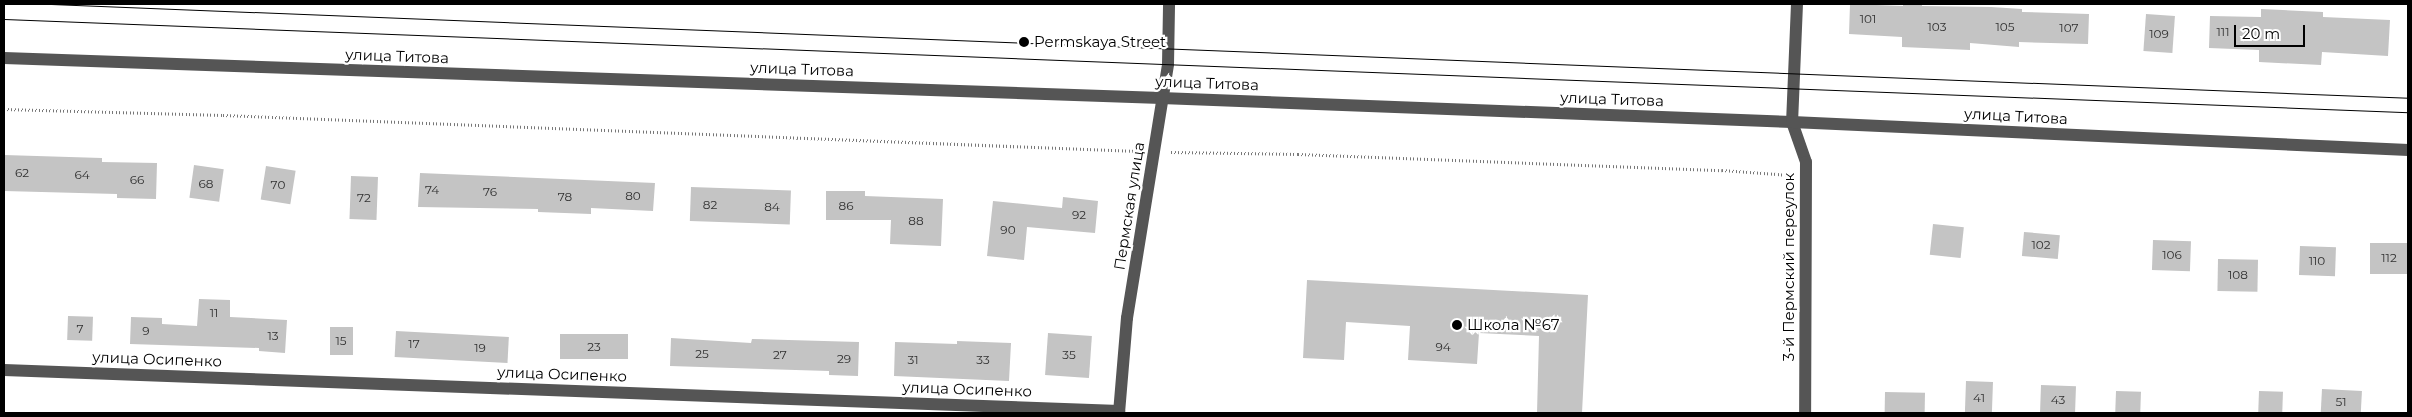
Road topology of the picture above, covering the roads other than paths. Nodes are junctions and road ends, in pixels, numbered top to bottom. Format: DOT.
graph roads {
  1 [pos="1170,4"];
  2 [pos="1797,4"];
  3 [pos="4,58"];
  4 [pos="1162,98"];
  5 [pos="1792,122"];
  6 [pos="2408,150"];
  7 [pos="4,370"];
  8 [pos="1119,412"];
  9 [pos="1805,413"];
  1 -- 4 [label="street, Пермская улица"];
  2 -- 5 [label="street, 3-й Пермский переулок"];
  3 -- 4 [label="street, улица Титова"];
  4 -- 5 [label="street, улица Титова"];
  4 -- 8 [label="street, Пермская улица"];
  5 -- 6 [label="street, улица Титова"];
  5 -- 9 [label="street, 3-й Пермский переулок"];
  7 -- 8 [label="street, улица Осипенко"];
}
